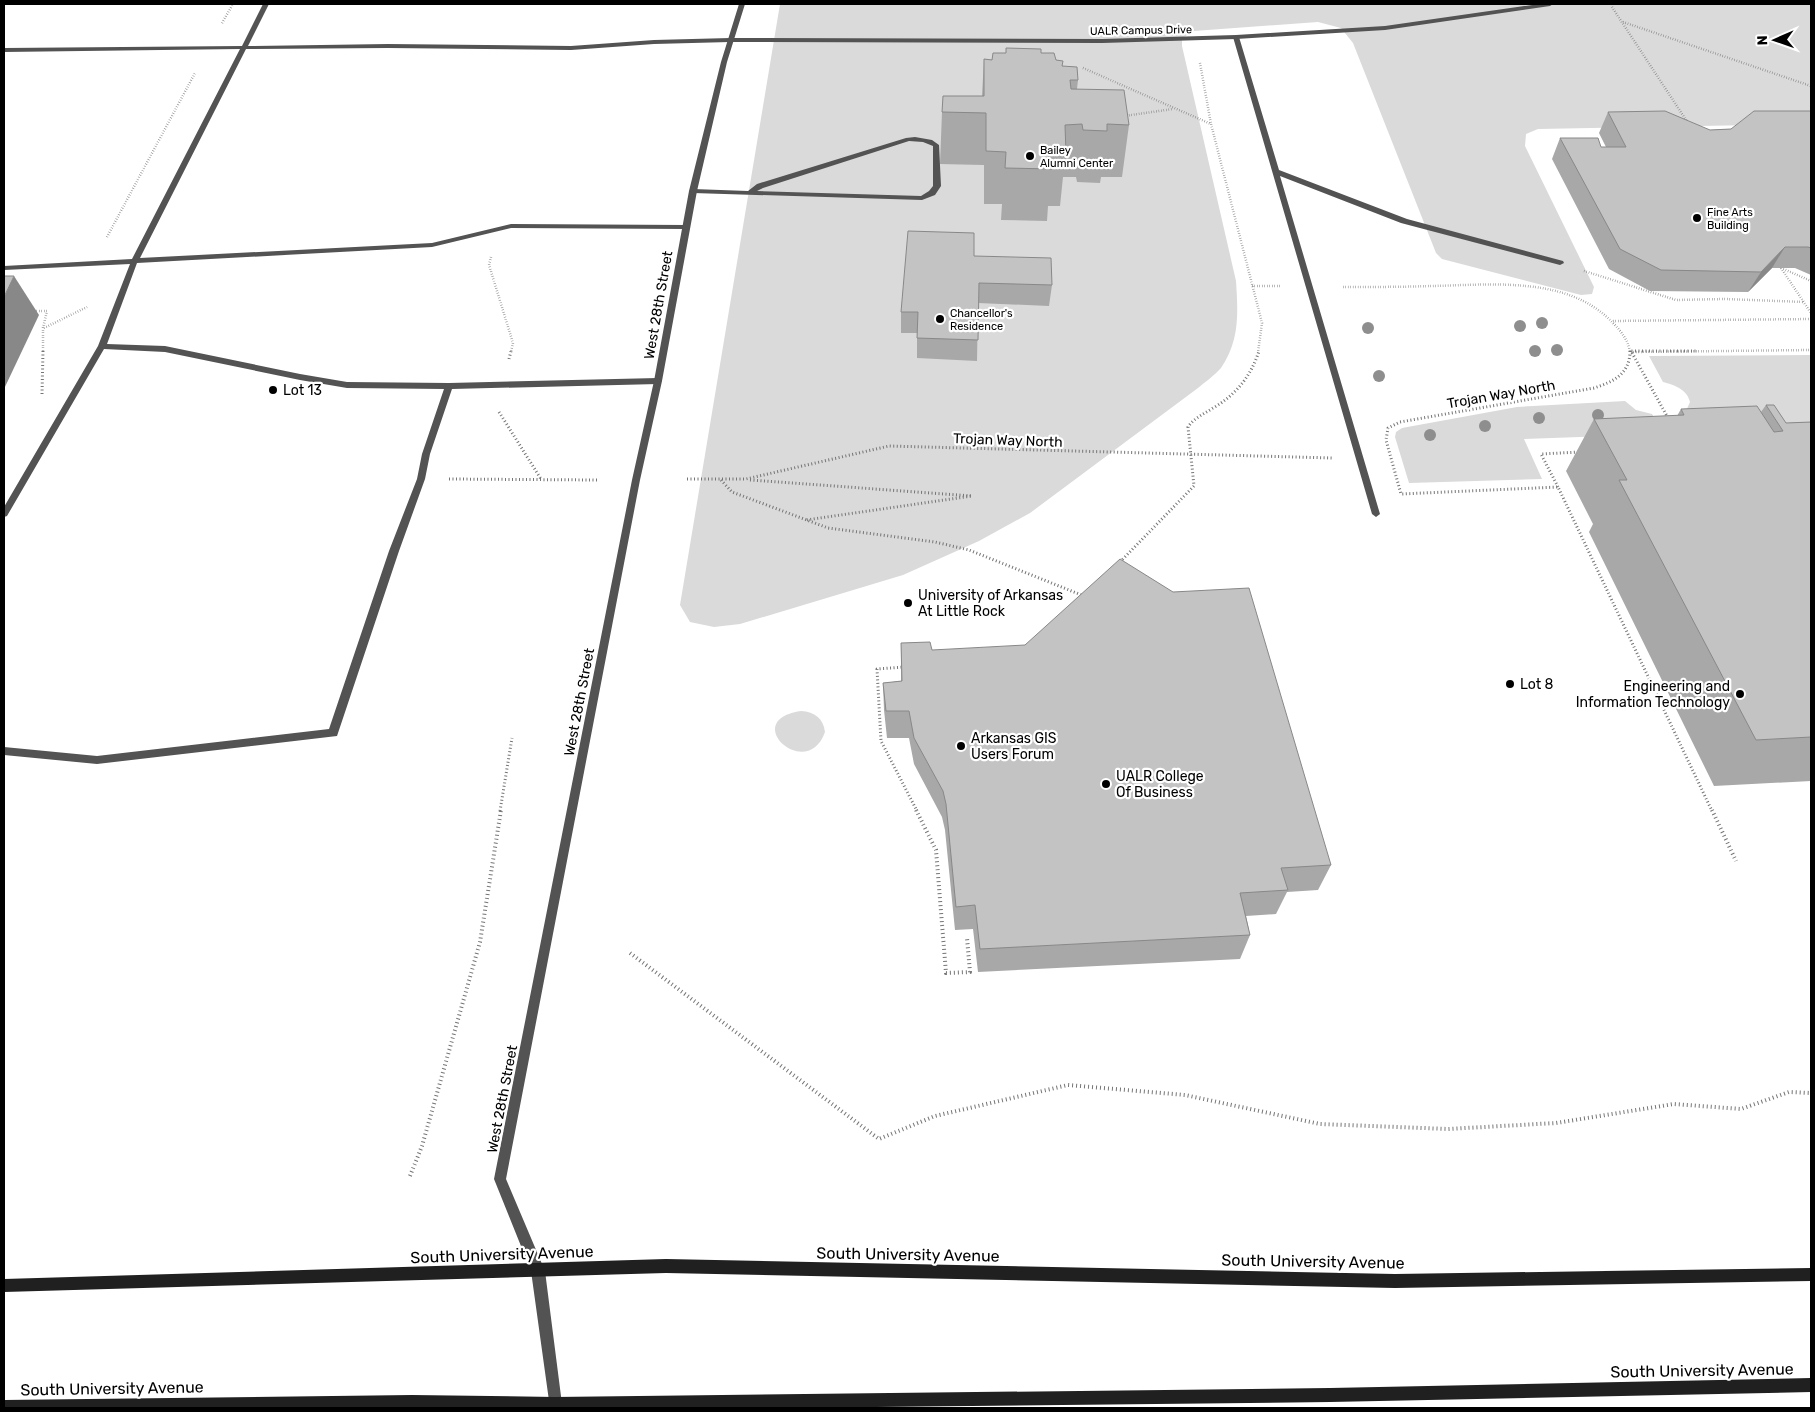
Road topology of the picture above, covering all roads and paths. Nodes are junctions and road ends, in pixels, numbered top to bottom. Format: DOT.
graph roads {
  1 [pos="266,4"];
  2 [pos="742,4"];
  3 [pos="1550,4"];
  4 [pos="1612,7"];
  5 [pos="1623,22"];
  6 [pos="1236,38"];
  7 [pos="730,40"];
  8 [pos="244,48"];
  9 [pos="4,50"];
  10 [pos="1199,60"];
  11 [pos="1077,65"];
  12 [pos="199,66"];
  13 [pos="1811,86"];
  14 [pos="1172,109"];
  15 [pos="1118,117"];
  16 [pos="1211,124"];
  17 [pos="1693,130"];
  18 [pos="1275,170"];
  19 [pos="693,191"];
  20 [pos="749,192"];
  21 [pos="686,227"];
  22 [pos="106,239"];
  23 [pos="134,262"];
  24 [pos="1560,263"];
  25 [pos="4,268"];
  26 [pos="1811,281"];
  27 [pos="1252,286"];
  28 [pos="1288,286"];
  29 [pos="1344,287"];
  30 [pos="89,300"];
  31 [pos="1804,302"];
  32 [pos="30,310"];
  33 [pos="1811,314"];
  34 [pos="1811,319"];
  35 [pos="1614,321"];
  36 [pos="44,328"];
  37 [pos="102,346"];
  38 [pos="1811,350"];
  39 [pos="1630,352"];
  40 [pos="658,381"];
  41 [pos="449,386"];
  42 [pos="42,394"];
  43 [pos="496,407"];
  44 [pos="1670,422"];
  45 [pos="1587,452"];
  46 [pos="1191,454"];
  47 [pos="1333,458"];
  48 [pos="421,479"];
  49 [pos="542,479"];
  50 [pos="687,479"];
  51 [pos="720,479"];
  52 [pos="746,479"];
  53 [pos="597,480"];
  54 [pos="1558,487"];
  55 [pos="4,514"];
  56 [pos="1376,514"];
  57 [pos="806,520"];
  58 [pos="1118,564"];
  59 [pos="1080,604"];
  60 [pos="906,667"];
  61 [pos="512,738"];
  62 [pos="4,751"];
  63 [pos="1736,861"];
  64 [pos="967,938"];
  65 [pos="630,953"];
  66 [pos="1811,1093"];
  67 [pos="410,1176"];
  68 [pos="538,1271"];
  69 [pos="1811,1275"];
  70 [pos="4,1286"];
  71 [pos="1811,1385"];
  72 [pos="555,1406"];
  73 [pos="4,1407"];
  1 -- 8 [label="street"];
  2 -- 7 [label="street, West 28th Street"];
  3 -- 6 [label="street, UALR Campus Drive"];
  4 -- 5 [label="path"];
  5 -- 13 [label="path"];
  5 -- 17 [label="path"];
  6 -- 7 [label="street, UALR Campus Drive"];
  6 -- 18 [label="street"];
  7 -- 8 [label="street, UALR Campus Drive"];
  7 -- 19 [label="street, West 28th Street"];
  8 -- 9 [label="street, UALR Campus Drive"];
  8 -- 23 [label="street"];
  10 -- 16 [label="path"];
  11 -- 14 [label="path"];
  12 -- 22 [label="path"];
  14 -- 15 [label="path"];
  14 -- 16 [label="path"];
  16 -- 27 [label="path"];
  18 -- 24 [label="street"];
  18 -- 56 [label="street"];
  19 -- 20 [label="street"];
  19 -- 21 [label="street, West 28th Street"];
  20 -- 20 [label="street"];
  21 -- 23 [label="street"];
  21 -- 40 [label="street, West 28th Street"];
  23 -- 25 [label="street"];
  23 -- 37 [label="street"];
  24 -- 31 [label="path"];
  26 -- 31 [label="path"];
  27 -- 28 [label="path"];
  27 -- 46 [label="path"];
  29 -- 35 [label="path"];
  30 -- 36 [label="path"];
  31 -- 33 [label="path"];
  32 -- 36 [label="path"];
  34 -- 35 [label="path"];
  35 -- 39 [label="path"];
  36 -- 42 [label="path"];
  37 -- 41 [label="street"];
  37 -- 55 [label="street"];
  38 -- 39 [label="path"];
  39 -- 44 [label="path"];
  39 -- 54 [label="path, Trojan Way North"];
  40 -- 41 [label="street"];
  40 -- 68 [label="street, West 28th Street"];
  41 -- 48 [label="street"];
  43 -- 49 [label="path"];
  45 -- 54 [label="path"];
  46 -- 47 [label="path, Trojan Way North"];
  46 -- 52 [label="path, Trojan Way North"];
  46 -- 58 [label="path"];
  48 -- 49 [label="path"];
  48 -- 62 [label="street"];
  49 -- 53 [label="path"];
  50 -- 51 [label="path, Trojan Way North"];
  51 -- 52 [label="path, Trojan Way North"];
  51 -- 57 [label="path"];
  52 -- 57 [label="path"];
  54 -- 63 [label="path"];
  57 -- 59 [label="path"];
  60 -- 64 [label="path"];
  61 -- 67 [label="path"];
  65 -- 66 [label="path"];
  68 -- 69 [label="main road, South University Avenue"];
  68 -- 70 [label="main road, South University Avenue"];
  68 -- 72 [label="street, West 28th Street"];
  71 -- 72 [label="main road, South University Avenue"];
  72 -- 73 [label="main road, South University Avenue"];
}
